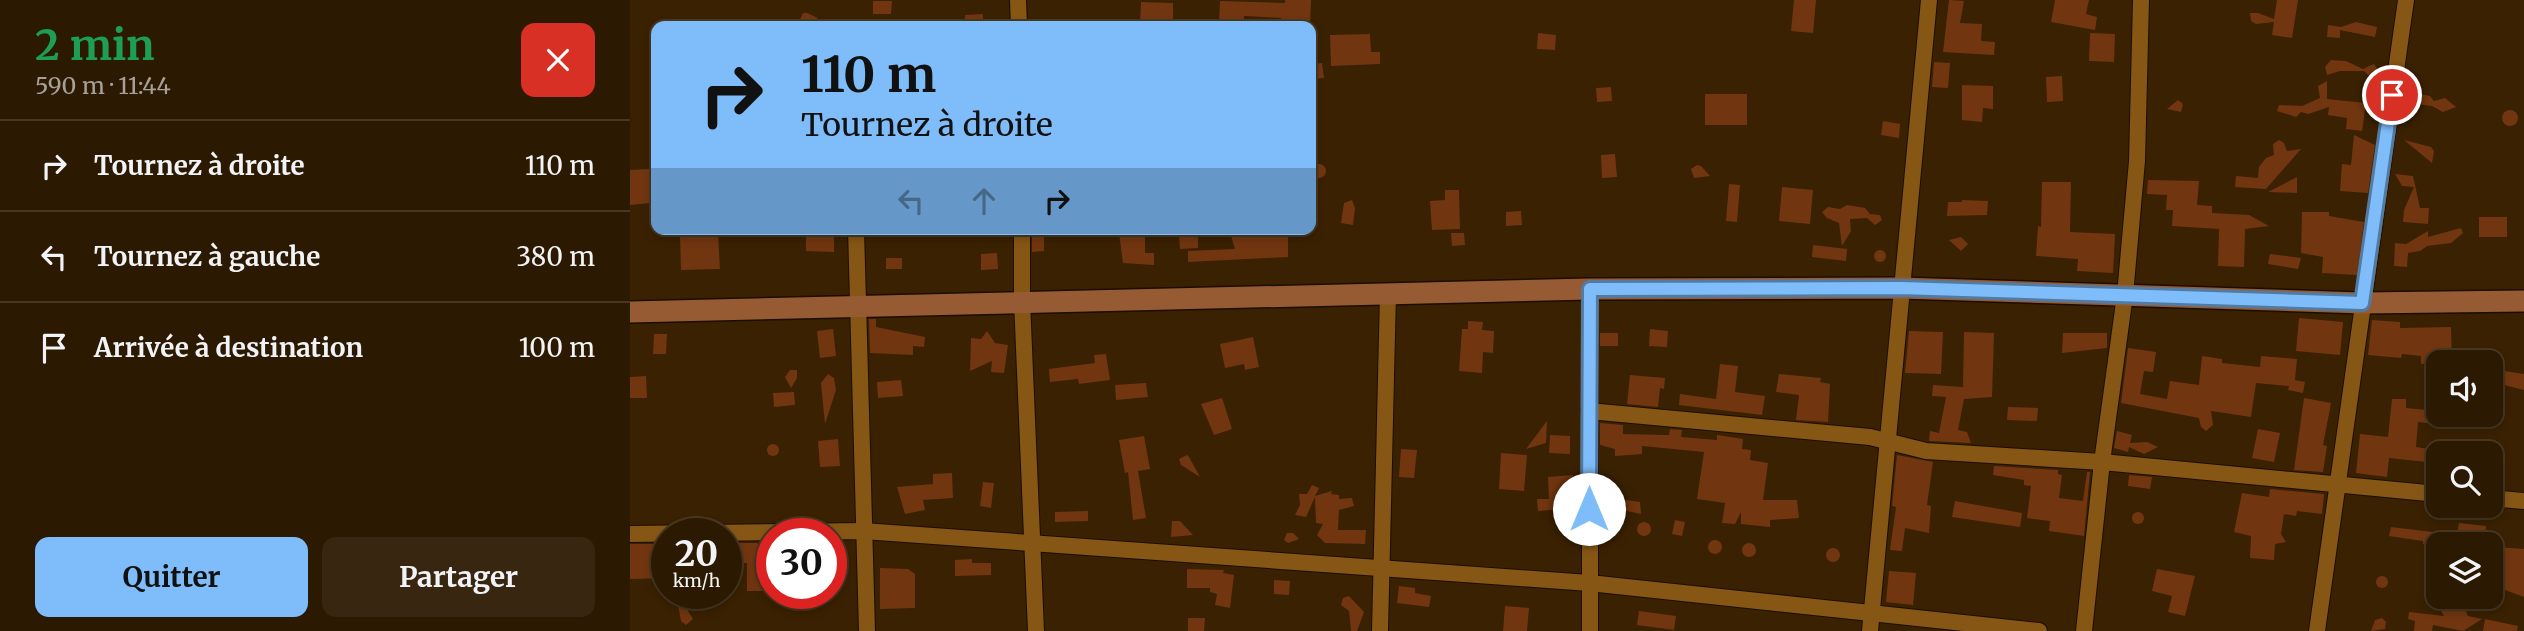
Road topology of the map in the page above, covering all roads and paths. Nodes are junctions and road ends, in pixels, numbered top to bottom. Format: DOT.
graph roads {
  1 [pos="1018,0"];
  2 [pos="1929,0"];
  3 [pos="2141,0"];
  4 [pos="2406,0"];
  5 [pos="1019,21"];
  6 [pos="856,235"];
  7 [pos="1022,235"];
  8 [pos="1901,288"];
  9 [pos="1590,289"];
  10 [pos="1388,293"];
  11 [pos="2126,295"];
  12 [pos="1022,301"];
  13 [pos="2524,301"];
  14 [pos="2362,303"];
  15 [pos="856,306"];
  16 [pos="630,312"];
  17 [pos="1588,411"];
  18 [pos="1888,444"];
  19 [pos="2102,461"];
  20 [pos="2338,486"];
  21 [pos="2426,493"];
  22 [pos="2503,499"];
  23 [pos="2524,501"];
  24 [pos="863,531"];
  25 [pos="630,534"];
  26 [pos="1034,543"];
  27 [pos="1383,569"];
  28 [pos="1589,583"];
  29 [pos="1873,613"];
  30 [pos="867,631"];
  31 [pos="1036,631"];
  32 [pos="1380,631"];
  33 [pos="1590,631"];
  34 [pos="1870,631"];
  35 [pos="2039,631"];
  36 [pos="2084,631"];
  37 [pos="2317,631"];
  1 -- 5 [label="street"];
  2 -- 8 [label="street"];
  3 -- 11 [label="street"];
  4 -- 14 [label="street"];
  6 -- 15 [label="street"];
  7 -- 12 [label="street"];
  8 -- 9 [label="main road"];
  8 -- 11 [label="main road"];
  8 -- 18 [label="street"];
  9 -- 10 [label="main road"];
  9 -- 17 [label="street"];
  10 -- 12 [label="main road"];
  10 -- 27 [label="street"];
  11 -- 14 [label="main road"];
  11 -- 19 [label="street"];
  12 -- 15 [label="main road"];
  12 -- 26 [label="street"];
  13 -- 14 [label="main road"];
  14 -- 20 [label="street"];
  15 -- 16 [label="main road"];
  15 -- 24 [label="street"];
  17 -- 18 [label="street"];
  17 -- 28 [label="street"];
  18 -- 19 [label="street"];
  18 -- 29 [label="street"];
  19 -- 20 [label="street"];
  19 -- 36 [label="street"];
  20 -- 21 [label="street"];
  20 -- 37 [label="street"];
  22 -- 23 [label="street"];
  24 -- 25 [label="street"];
  24 -- 26 [label="street"];
  24 -- 30 [label="street"];
  26 -- 27 [label="street"];
  26 -- 31 [label="street"];
  27 -- 28 [label="street"];
  27 -- 32 [label="street"];
  28 -- 29 [label="street"];
  28 -- 33 [label="street"];
  29 -- 34 [label="street"];
  29 -- 35 [label="street"];
}
